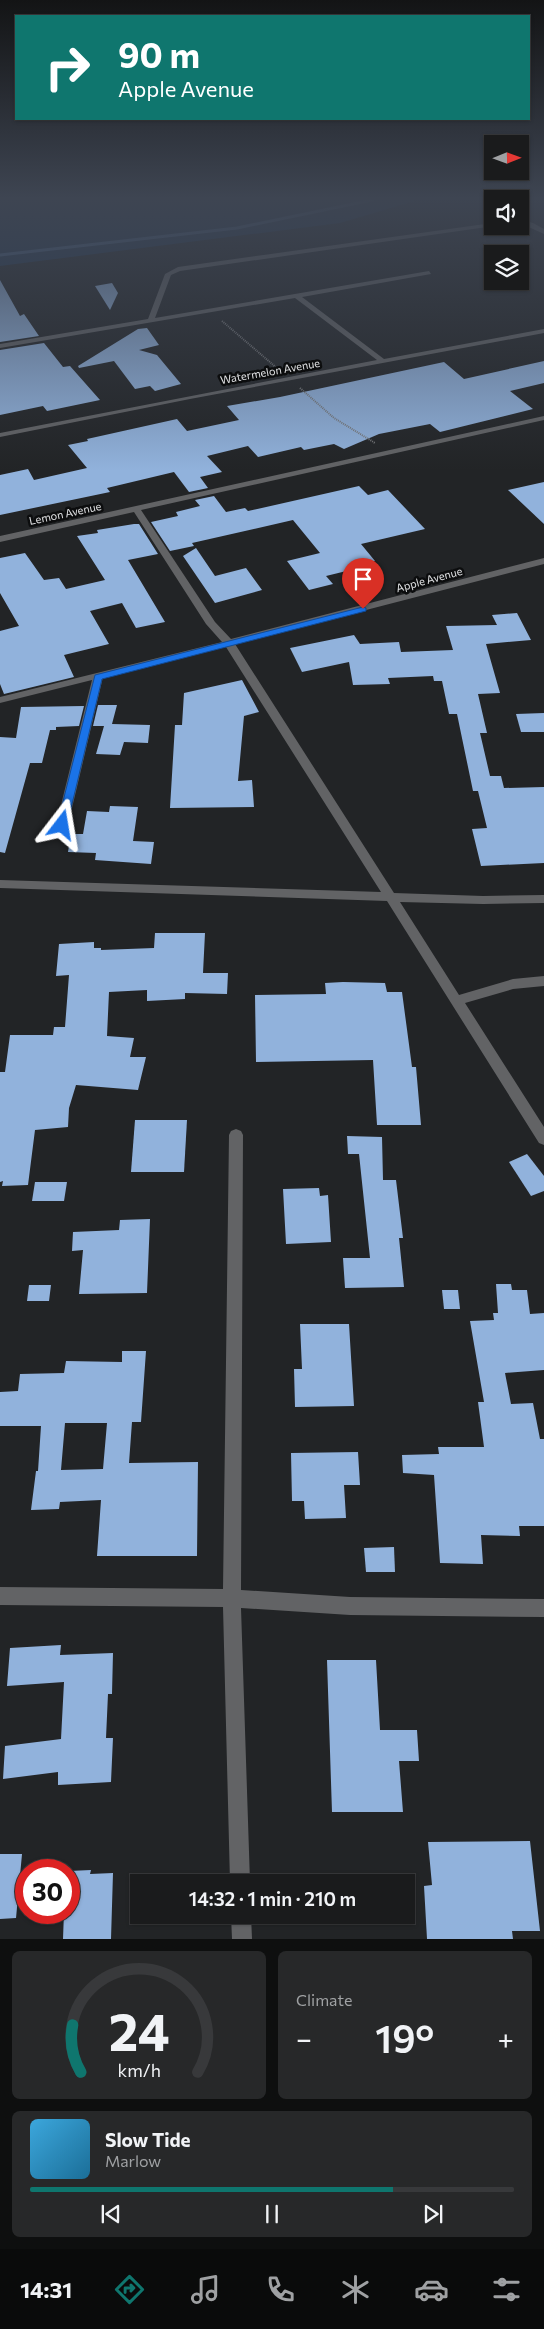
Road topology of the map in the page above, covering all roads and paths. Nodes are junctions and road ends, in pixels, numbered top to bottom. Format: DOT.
graph roads {
  1 [pos="162,290"];
  2 [pos="329,290"];
  3 [pos="297,296"];
  4 [pos="151,320"];
  5 [pos="544,331"];
  6 [pos="0,346"];
  7 [pos="383,361"];
  8 [pos="544,418"];
  9 [pos="0,435"];
  10 [pos="136,509"];
  11 [pos="0,538"];
  12 [pos="544,561"];
  13 [pos="229,643"];
  14 [pos="98,677"];
  15 [pos="0,700"];
  16 [pos="62,825"];
  17 [pos="0,884"];
  18 [pos="390,897"];
  19 [pos="544,899"];
  20 [pos="544,980"];
  21 [pos="456,1001"];
  22 [pos="236,1136"];
  23 [pos="544,1139"];
  24 [pos="0,1596"];
  25 [pos="232,1598"];
  26 [pos="544,1608"];
  27 [pos="240,1874"];
  28 [pos="242,1924"];
  29 [pos="242,1939"];
  1 -- 4 [label="street"];
  2 -- 3 [label="street"];
  3 -- 4 [label="street"];
  3 -- 7 [label="street"];
  4 -- 6 [label="street"];
  5 -- 7 [label="street, Watermelon Avenue"];
  7 -- 9 [label="street, Watermelon Avenue"];
  8 -- 10 [label="street, Lemon Avenue"];
  10 -- 11 [label="street, Lemon Avenue"];
  10 -- 13 [label="street"];
  12 -- 13 [label="street, Apple Avenue"];
  13 -- 14 [label="street, Apple Avenue"];
  13 -- 18 [label="street"];
  14 -- 15 [label="street, Apple Avenue"];
  14 -- 16 [label="street"];
  17 -- 18 [label="street"];
  18 -- 19 [label="street"];
  18 -- 21 [label="street"];
  20 -- 21 [label="street"];
  21 -- 23 [label="street"];
  22 -- 25 [label="street"];
  24 -- 25 [label="street"];
  25 -- 26 [label="street"];
  25 -- 27 [label="street"];
  28 -- 29 [label="street"];
}
